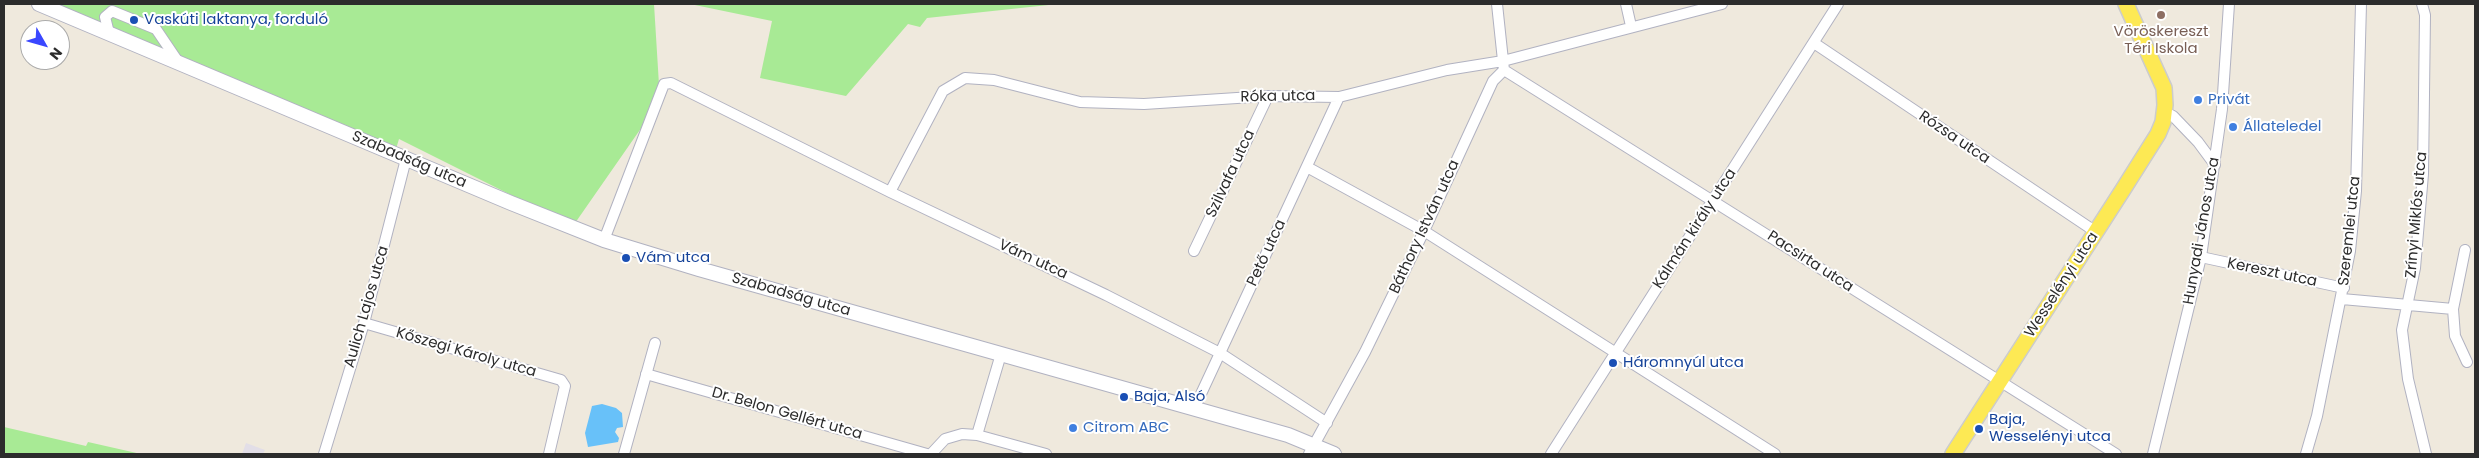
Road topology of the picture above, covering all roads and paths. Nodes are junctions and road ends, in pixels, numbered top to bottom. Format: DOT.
graph roads {
  1 [pos="39,4"];
  2 [pos="1497,4"];
  3 [pos="1626,4"];
  4 [pos="1722,4"];
  5 [pos="1838,4"];
  6 [pos="2126,4"];
  7 [pos="2230,4"];
  8 [pos="2361,4"];
  9 [pos="2422,4"];
  10 [pos="1631,26"];
  11 [pos="109,33"];
  12 [pos="1814,43"];
  13 [pos="178,63"];
  14 [pos="1503,66"];
  15 [pos="1268,96"];
  16 [pos="1339,97"];
  17 [pos="2165,112"];
  18 [pos="406,159"];
  19 [pos="2214,165"];
  20 [pos="1307,167"];
  21 [pos="890,192"];
  22 [pos="1714,201"];
  23 [pos="1424,231"];
  24 [pos="2096,232"];
  25 [pos="604,240"];
  26 [pos="2465,250"];
  27 [pos="1194,251"];
  28 [pos="2201,257"];
  29 [pos="2344,288"];
  30 [pos="2342,300"];
  31 [pos="2406,304"];
  32 [pos="2453,309"];
  33 [pos="364,323"];
  34 [pos="655,343"];
  35 [pos="1616,352"];
  36 [pos="1220,353"];
  37 [pos="1001,354"];
  38 [pos="2467,362"];
  39 [pos="646,374"];
  40 [pos="1999,383"];
  41 [pos="1194,409"];
  42 [pos="1327,423"];
  43 [pos="977,435"];
  44 [pos="1312,449"];
  45 [pos="324,454"];
  46 [pos="549,454"];
  47 [pos="624,454"];
  48 [pos="927,454"];
  49 [pos="931,454"];
  50 [pos="1046,454"];
  51 [pos="1334,454"];
  52 [pos="1551,454"];
  53 [pos="1776,454"];
  54 [pos="1953,454"];
  55 [pos="2116,454"];
  56 [pos="2153,454"];
  57 [pos="2306,454"];
  58 [pos="2426,454"];
  1 -- 11 [label="main road, Szabadság utca"];
  2 -- 14 [label="street"];
  3 -- 10 [label="street"];
  4 -- 10 [label="street, Róka utca"];
  5 -- 12 [label="street, Kálmán király utca"];
  6 -- 17 [label="main road"];
  7 -- 19 [label="street, Hunyadi János utca"];
  8 -- 29 [label="street, Szeremlei utca"];
  9 -- 31 [label="street, Zrínyi Miklós utca"];
  10 -- 14 [label="street, Róka utca"];
  11 -- 13 [label="main road, Szabadság utca"];
  11 -- 13 [label="street"];
  12 -- 22 [label="street, Kálmán király utca"];
  12 -- 24 [label="street, Rózsa utca"];
  13 -- 18 [label="main road, Szabadság utca"];
  14 -- 16 [label="street, Róka utca"];
  14 -- 22 [label="street, Pacsirta utca"];
  14 -- 23 [label="street, Báthory István utca"];
  15 -- 16 [label="street, Róka utca"];
  15 -- 21 [label="street, Róka utca"];
  15 -- 27 [label="street, Szilvafa utca"];
  16 -- 20 [label="street, Pető utca"];
  17 -- 19 [label="street"];
  17 -- 24 [label="main road, Wesselényi utca"];
  18 -- 25 [label="main road, Szabadság utca"];
  18 -- 33 [label="street, Aulich Lajos utca"];
  19 -- 28 [label="street, Hunyadi János utca"];
  20 -- 23 [label="street"];
  20 -- 36 [label="street, Pető utca"];
  21 -- 25 [label="street, Vám utca"];
  21 -- 36 [label="street, Vám utca"];
  22 -- 35 [label="street, Kálmán király utca"];
  22 -- 40 [label="street, Pacsirta utca"];
  23 -- 35 [label="street"];
  23 -- 42 [label="street, Báthory István utca"];
  24 -- 40 [label="main road, Wesselényi utca"];
  25 -- 37 [label="main road, Szabadság utca"];
  26 -- 32 [label="street"];
  28 -- 29 [label="street, Kereszt utca"];
  28 -- 56 [label="street, Hunyadi János utca"];
  29 -- 30 [label="street, Szeremlei utca"];
  30 -- 31 [label="street"];
  30 -- 57 [label="street, Szeremlei utca"];
  31 -- 32 [label="street"];
  31 -- 58 [label="street, Zrínyi Miklós utca"];
  32 -- 38 [label="street"];
  33 -- 45 [label="street, Aulich Lajos utca"];
  33 -- 46 [label="street, Kőszegi Károly utca"];
  34 -- 39 [label="street"];
  35 -- 52 [label="street, Kálmán király utca"];
  35 -- 53 [label="street"];
  36 -- 41 [label="street, Pető utca"];
  36 -- 42 [label="street, Vám utca"];
  37 -- 41 [label="main road, Szabadság utca"];
  37 -- 43 [label="street"];
  39 -- 47 [label="street"];
  39 -- 48 [label="street, Dr. Belon Gellért utca"];
  40 -- 54 [label="main road, Wesselényi utca"];
  40 -- 55 [label="street, Pacsirta utca"];
  41 -- 44 [label="main road, Szabadság utca"];
  42 -- 44 [label="street, Báthory István utca"];
  43 -- 49 [label="street"];
  43 -- 50 [label="street"];
  44 -- 51 [label="main road, Szabadság utca"];
}
